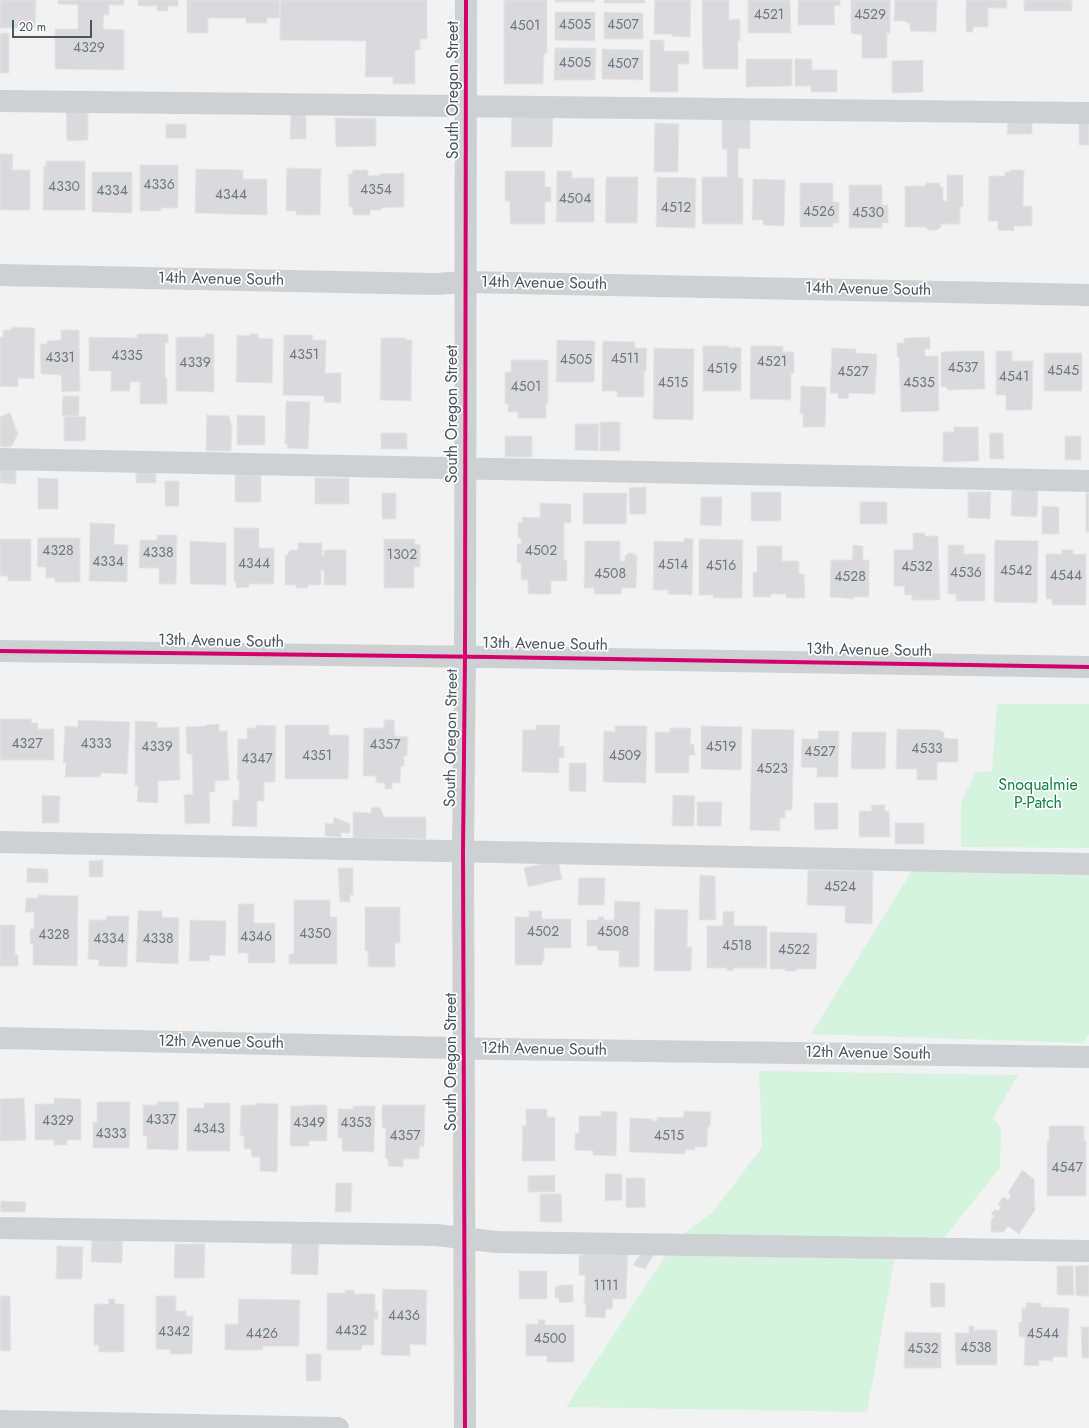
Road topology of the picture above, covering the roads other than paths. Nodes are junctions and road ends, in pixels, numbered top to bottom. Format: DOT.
graph roads {
  1 [pos="466,0"];
  2 [pos="0,101"];
  3 [pos="466,105"];
  4 [pos="1089,113"];
  5 [pos="0,276"];
  6 [pos="465,282"];
  7 [pos="1089,295"];
  8 [pos="0,459"];
  9 [pos="465,468"];
  10 [pos="1089,481"];
  11 [pos="0,651"];
  12 [pos="465,656"];
  13 [pos="1089,666"];
  14 [pos="0,842"];
  15 [pos="463,852"];
  16 [pos="1089,864"];
  17 [pos="0,1038"];
  18 [pos="465,1048"];
  19 [pos="1089,1057"];
  20 [pos="0,1228"];
  21 [pos="464,1238"];
  22 [pos="1089,1251"];
  23 [pos="0,1421"];
  24 [pos="0,1425"];
  25 [pos="5,1428"];
  26 [pos="338,1428"];
  27 [pos="465,1428"];
  1 -- 3 [label="street, South Oregon Street"];
  2 -- 3 [label="street"];
  3 -- 4 [label="street"];
  3 -- 6 [label="street, South Oregon Street"];
  5 -- 6 [label="street, 14th Avenue South"];
  6 -- 7 [label="street, 14th Avenue South"];
  6 -- 9 [label="street, South Oregon Street"];
  8 -- 9 [label="street"];
  9 -- 10 [label="street"];
  9 -- 12 [label="street, South Oregon Street"];
  11 -- 12 [label="street, 13th Avenue South"];
  12 -- 13 [label="street, 13th Avenue South"];
  12 -- 15 [label="street, South Oregon Street"];
  14 -- 15 [label="street"];
  15 -- 16 [label="street"];
  15 -- 18 [label="street, South Oregon Street"];
  17 -- 18 [label="street, 12th Avenue South"];
  18 -- 19 [label="street, 12th Avenue South"];
  18 -- 21 [label="street, South Oregon Street"];
  20 -- 21 [label="street"];
  21 -- 22 [label="street"];
  21 -- 27 [label="street, South Oregon Street"];
  23 -- 26 [label="street"];
  24 -- 25 [label="street"];
}
